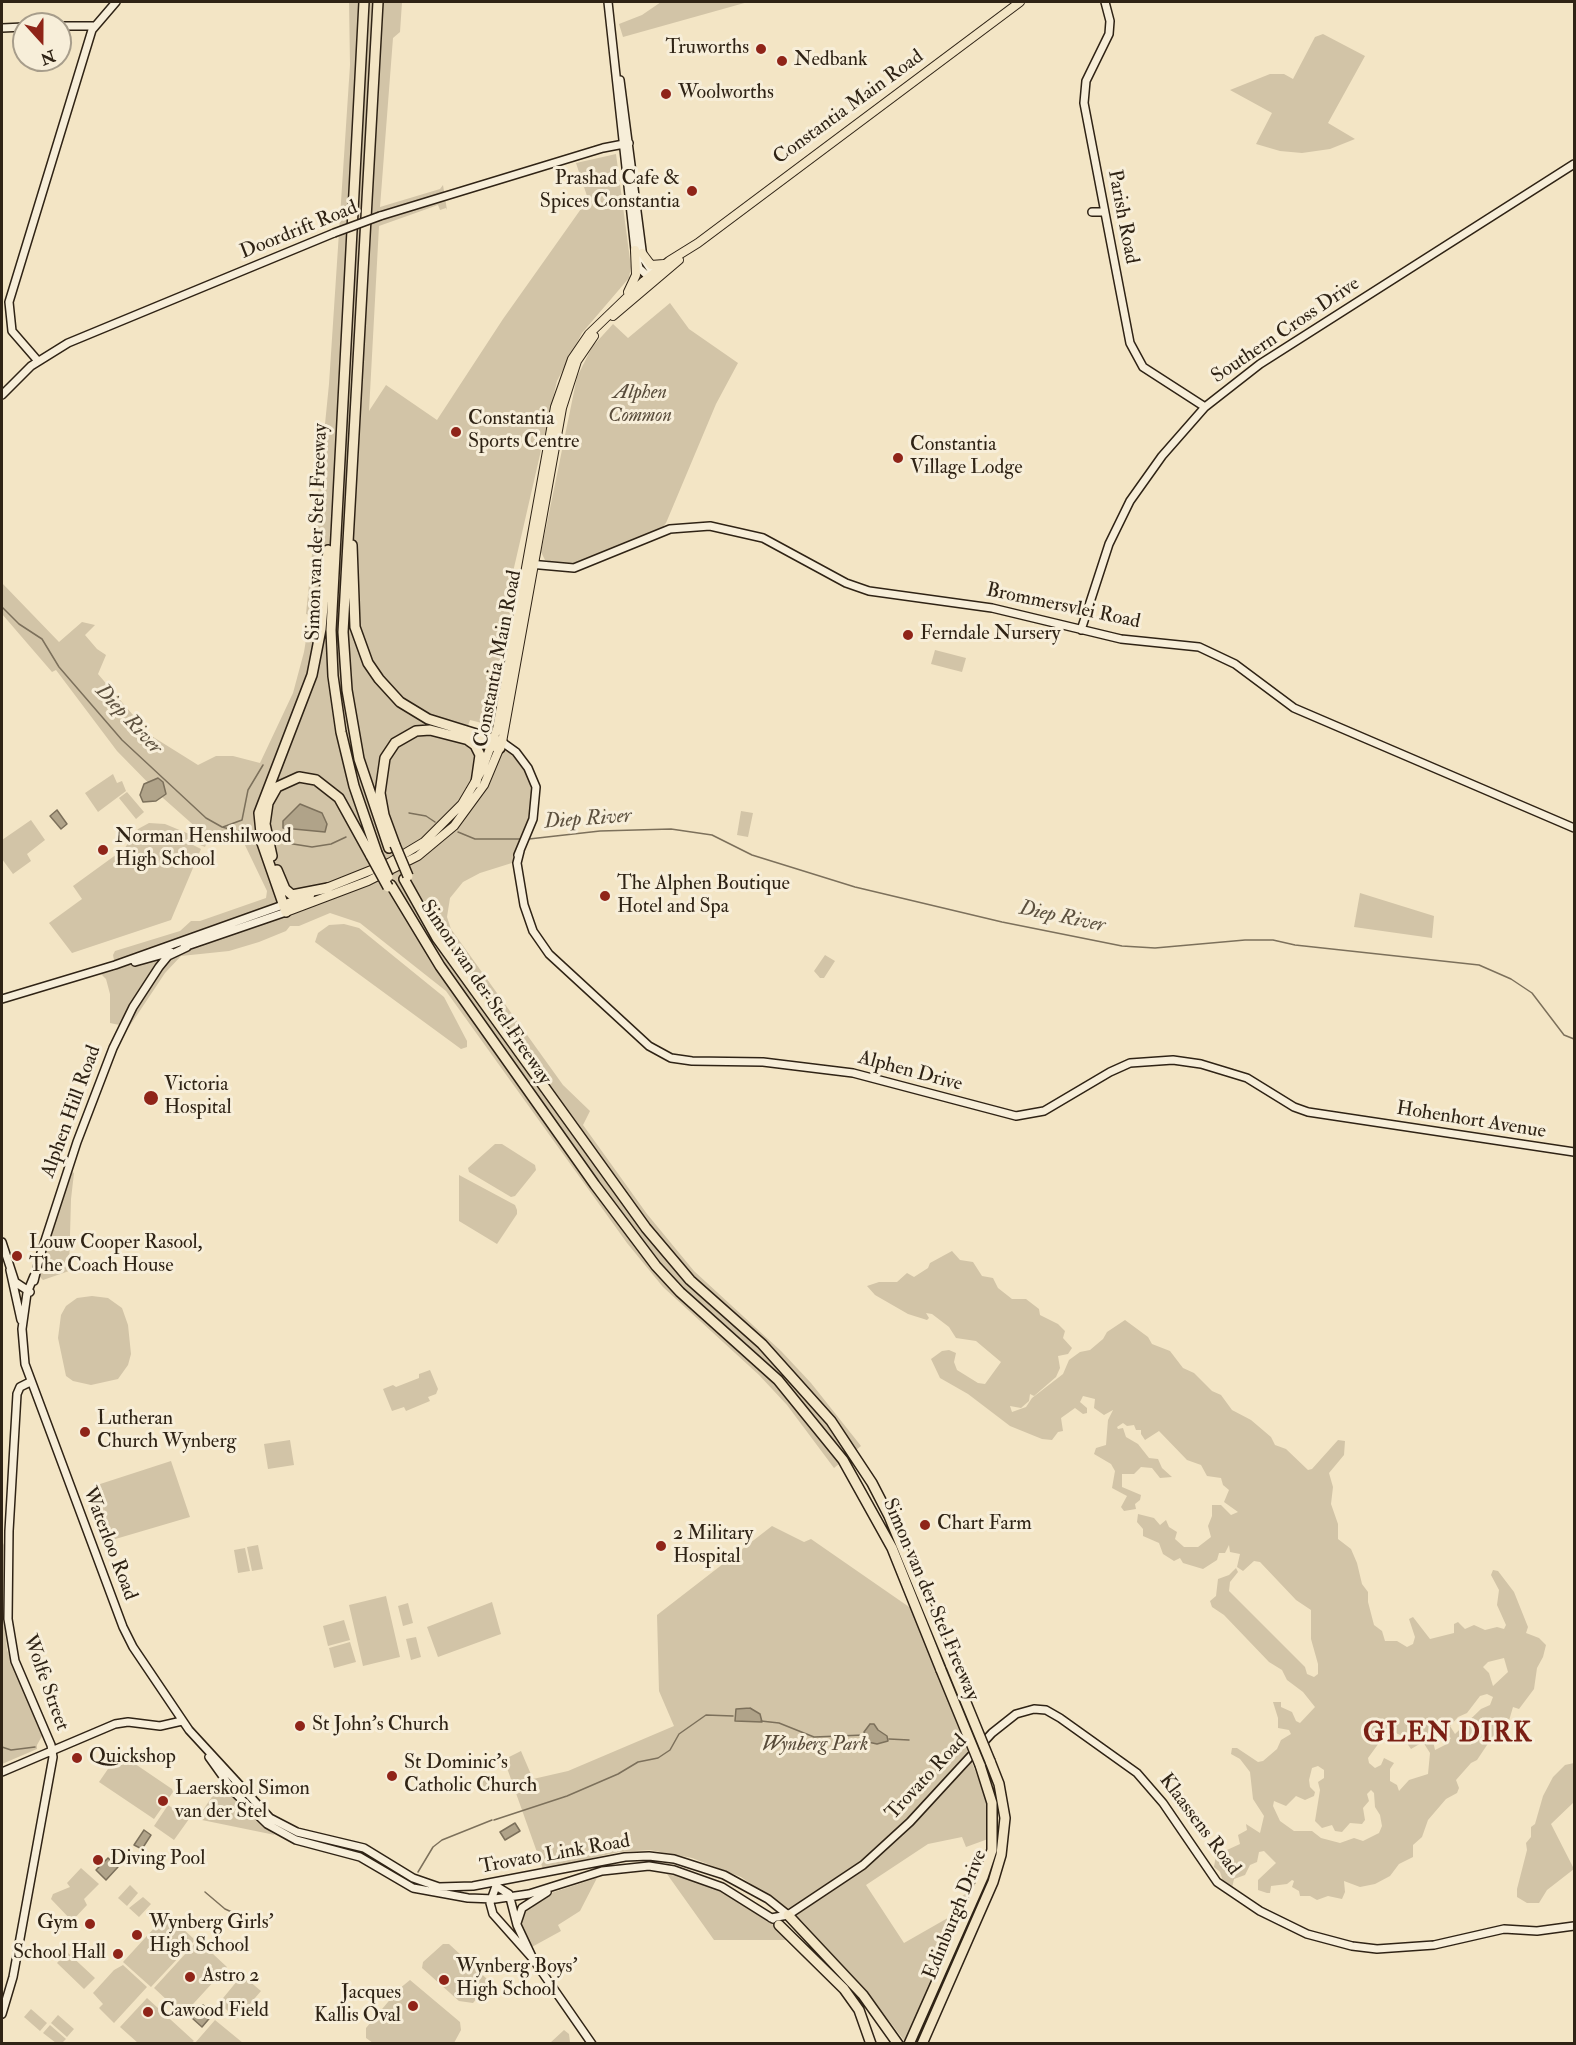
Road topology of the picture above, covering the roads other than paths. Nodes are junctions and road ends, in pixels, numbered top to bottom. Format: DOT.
graph roads {
  1 [pos="116,2"];
  2 [pos="362,2"];
  3 [pos="380,2"];
  4 [pos="608,2"];
  5 [pos="1020,2"];
  6 [pos="1105,2"];
  7 [pos="72,26"];
  8 [pos="93,26"];
  9 [pos="626,143"];
  10 [pos="1575,164"];
  11 [pos="1092,212"];
  12 [pos="1104,212"];
  13 [pos="698,243"];
  14 [pos="639,252"];
  15 [pos="669,261"];
  16 [pos="653,278"];
  17 [pos="618,305"];
  18 [pos="38,361"];
  19 [pos="2,395"];
  20 [pos="1205,407"];
  21 [pos="350,485"];
  22 [pos="336,504"];
  23 [pos="530,564"];
  24 [pos="1081,630"];
  25 [pos="464,737"];
  26 [pos="497,744"];
  27 [pos="476,783"];
  28 [pos="1575,828"];
  29 [pos="392,846"];
  30 [pos="374,855"];
  31 [pos="277,870"];
  32 [pos="328,888"];
  33 [pos="287,908"];
  34 [pos="179,942"];
  35 [pos="187,947"];
  36 [pos="162,954"];
  37 [pos="115,965"];
  38 [pos="159,967"];
  39 [pos="2,999"];
  40 [pos="1362,1120"];
  41 [pos="1575,1152"];
  42 [pos="2,1242"];
  43 [pos="10,1270"];
  44 [pos="28,1294"];
  45 [pos="22,1329"];
  46 [pos="30,1382"];
  47 [pos="182,1721"];
  48 [pos="1096,1742"];
  49 [pos="52,1750"];
  50 [pos="985,1763"];
  51 [pos="2,1772"];
  52 [pos="521,1878"];
  53 [pos="566,1882"];
  54 [pos="496,1886"];
  55 [pos="423,1887"];
  56 [pos="454,1888"];
  57 [pos="510,1897"];
  58 [pos="491,1899"];
  59 [pos="788,1912"];
  60 [pos="771,1918"];
  61 [pos="517,1925"];
  62 [pos="779,1925"];
  63 [pos="1575,1926"];
  64 [pos="795,1937"];
  65 [pos="533,1959"];
  66 [pos="2,2014"];
  67 [pos="910,2041"];
  68 [pos="592,2043"];
  69 [pos="871,2043"];
  70 [pos="898,2043"];
  71 [pos="922,2043"];
  1 -- 8 [label="street"];
  2 -- 22 [label="highway, Simon van der Stel Freeway"];
  3 -- 21 [label="highway, Simon van der Stel Freeway"];
  4 -- 9 [label="street"];
  5 -- 13 [label="main road, Constantia Main Road"];
  6 -- 12 [label="street, Parish Road"];
  7 -- 8 [label="street"];
  8 -- 18 [label="street"];
  9 -- 14 [label="street"];
  9 -- 18 [label="street, Doordrift Road, bridge"];
  10 -- 20 [label="street, Southern Cross Drive"];
  11 -- 12 [label="street"];
  12 -- 20 [label="street, Parish Road"];
  13 -- 15 [label="main road, Constantia Main Road"];
  13 -- 16 [label="main road, Constantia Main Road"];
  14 -- 15 [label="main road"];
  14 -- 16 [label="street"];
  14 -- 17 [label="main road"];
  15 -- 16 [label="main road, Constantia Main Road"];
  16 -- 17 [label="main road, Constantia Main Road"];
  16 -- 23 [label="main road, Constantia Main Road"];
  17 -- 23 [label="main road, Constantia Main Road"];
  18 -- 19 [label="street, Doordrift Road"];
  20 -- 24 [label="street, Southern Cross Drive"];
  21 -- 26 [label="highway"];
  21 -- 29 [label="highway, Simon van der Stel Freeway"];
  22 -- 30 [label="highway, Simon van der Stel Freeway"];
  22 -- 33 [label="highway"];
  23 -- 24 [label="street, Brommersvlei Road"];
  23 -- 26 [label="main road, Constantia Main Road"];
  24 -- 28 [label="street, Brommersvlei Road"];
  25 -- 26 [label="highway"];
  25 -- 27 [label="highway"];
  25 -- 29 [label="highway"];
  26 -- 27 [label="main road, Constantia Main Road"];
  26 -- 33 [label="main road, Constantia Main Road"];
  26 -- 40 [label="street, Alphen Drive"];
  27 -- 32 [label="main road, Constantia Main Road"];
  29 -- 50 [label="highway, Simon van der Stel Freeway, bridge"];
  30 -- 31 [label="highway"];
  30 -- 50 [label="highway, Simon van der Stel Freeway, bridge"];
  31 -- 32 [label="highway"];
  31 -- 33 [label="highway"];
  32 -- 33 [label="main road, Constantia Main Road"];
  33 -- 34 [label="street, Constantia Main Road"];
  33 -- 35 [label="street, Constantia Main Road"];
  34 -- 36 [label="street"];
  34 -- 37 [label="street, Constantia Main Road"];
  35 -- 36 [label="street, Constantia Main Road"];
  35 -- 38 [label="street, Alphen Hill Road"];
  36 -- 37 [label="street, Constantia Main Road"];
  36 -- 38 [label="street, Alphen Hill Road"];
  37 -- 39 [label="street, Constantia Main Road"];
  38 -- 44 [label="street, Alphen Hill Road"];
  40 -- 41 [label="street, Hohenhort Avenue"];
  42 -- 43 [label="street"];
  43 -- 44 [label="street"];
  43 -- 45 [label="street"];
  44 -- 45 [label="street, Alphen Hill Road"];
  45 -- 46 [label="street, Waterloo Road"];
  46 -- 47 [label="street, Waterloo Road"];
  46 -- 49 [label="street, Wolfe Street"];
  47 -- 49 [label="street"];
  47 -- 55 [label="street, Waterloo Road"];
  48 -- 59 [label="street, Trovato Road"];
  48 -- 63 [label="street, Klaassens Road"];
  49 -- 51 [label="street"];
  49 -- 66 [label="street"];
  50 -- 67 [label="highway, Edinburgh Drive"];
  50 -- 71 [label="highway, Edinburgh Drive"];
  52 -- 54 [label="street"];
  52 -- 56 [label="street, Trovato Link Road"];
  52 -- 59 [label="street, Trovato Link Road"];
  53 -- 57 [label="street, Trovato Link Road"];
  53 -- 60 [label="street, Trovato Link Road"];
  53 -- 61 [label="street"];
  54 -- 56 [label="street"];
  54 -- 57 [label="street"];
  54 -- 58 [label="street"];
  55 -- 56 [label="street, Trovato Link Road"];
  55 -- 58 [label="street, Trovato Link Road"];
  57 -- 58 [label="street, Trovato Link Road"];
  57 -- 61 [label="street"];
  58 -- 65 [label="street"];
  59 -- 60 [label="street"];
  59 -- 64 [label="highway"];
  59 -- 70 [label="highway"];
  60 -- 62 [label="street, Trovato Link Road"];
  61 -- 65 [label="street"];
  62 -- 64 [label="highway"];
  64 -- 69 [label="highway"];
  65 -- 68 [label="street"];
}
